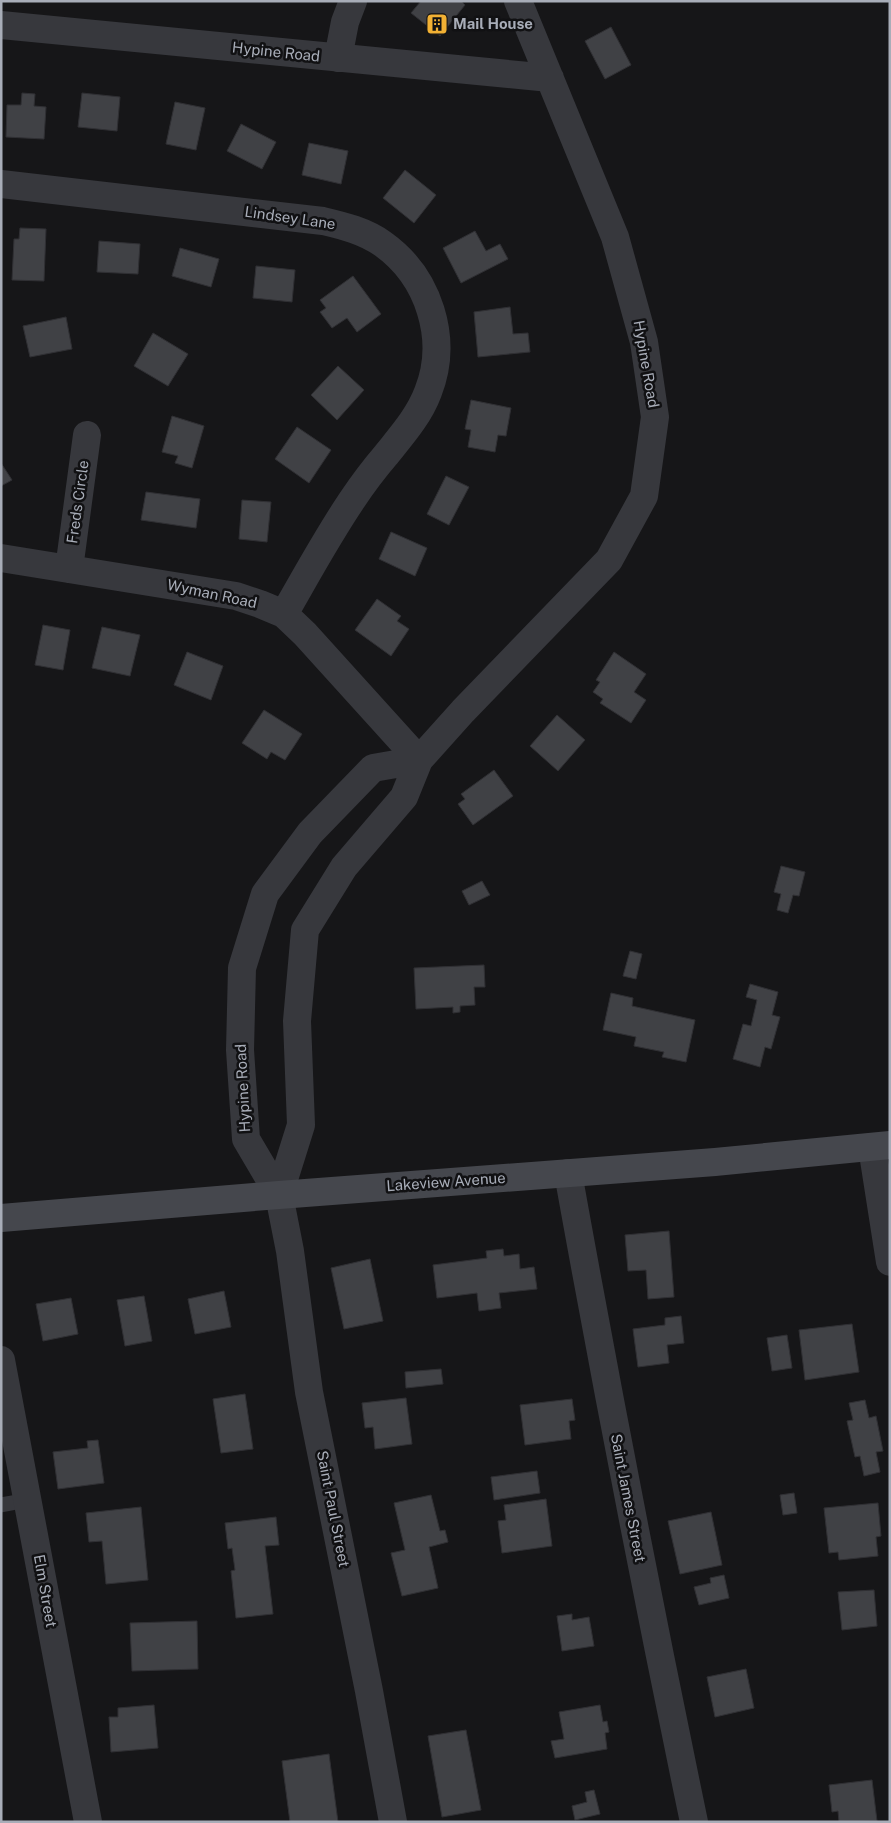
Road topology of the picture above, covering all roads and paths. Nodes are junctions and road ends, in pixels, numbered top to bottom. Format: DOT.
graph roads {
  1 [pos="353,1"];
  2 [pos="518,1"];
  3 [pos="1,25"];
  4 [pos="338,58"];
  5 [pos="550,78"];
  6 [pos="1,184"];
  7 [pos="87,434"];
  8 [pos="1,558"];
  9 [pos="69,569"];
  10 [pos="284,614"];
  11 [pos="419,760"];
  12 [pos="881,1146"];
  13 [pos="568,1173"];
  14 [pos="279,1194"];
  15 [pos="1,1218"];
  16 [pos="890,1262"];
  17 [pos="1,1360"];
  18 [pos="28,1500"];
  19 [pos="1,1504"];
  20 [pos="88,1822"];
  21 [pos="393,1822"];
  22 [pos="694,1822"];
  1 -- 4 [label="street"];
  2 -- 5 [label="street, Hypine Road"];
  3 -- 4 [label="street, Hypine Road"];
  4 -- 5 [label="street, Hypine Road"];
  5 -- 11 [label="street, Hypine Road"];
  6 -- 10 [label="street, Lindsey Lane"];
  7 -- 9 [label="street, Freds Circle"];
  8 -- 9 [label="street, Wyman Road"];
  9 -- 10 [label="street, Wyman Road"];
  10 -- 11 [label="street, Wyman Road"];
  11 -- 14 [label="street, Hypine Road"];
  11 -- 14 [label="street, Hypine Road"];
  12 -- 13 [label="main road, Lakeview Avenue"];
  12 -- 16 [label="street"];
  13 -- 14 [label="main road, Lakeview Avenue"];
  13 -- 22 [label="street, Saint James Street"];
  14 -- 15 [label="main road, Lakeview Avenue"];
  14 -- 21 [label="street, Saint Paul Street"];
  17 -- 18 [label="street, Elm Street"];
  18 -- 19 [label="lane"];
  18 -- 20 [label="street, Elm Street"];
}
